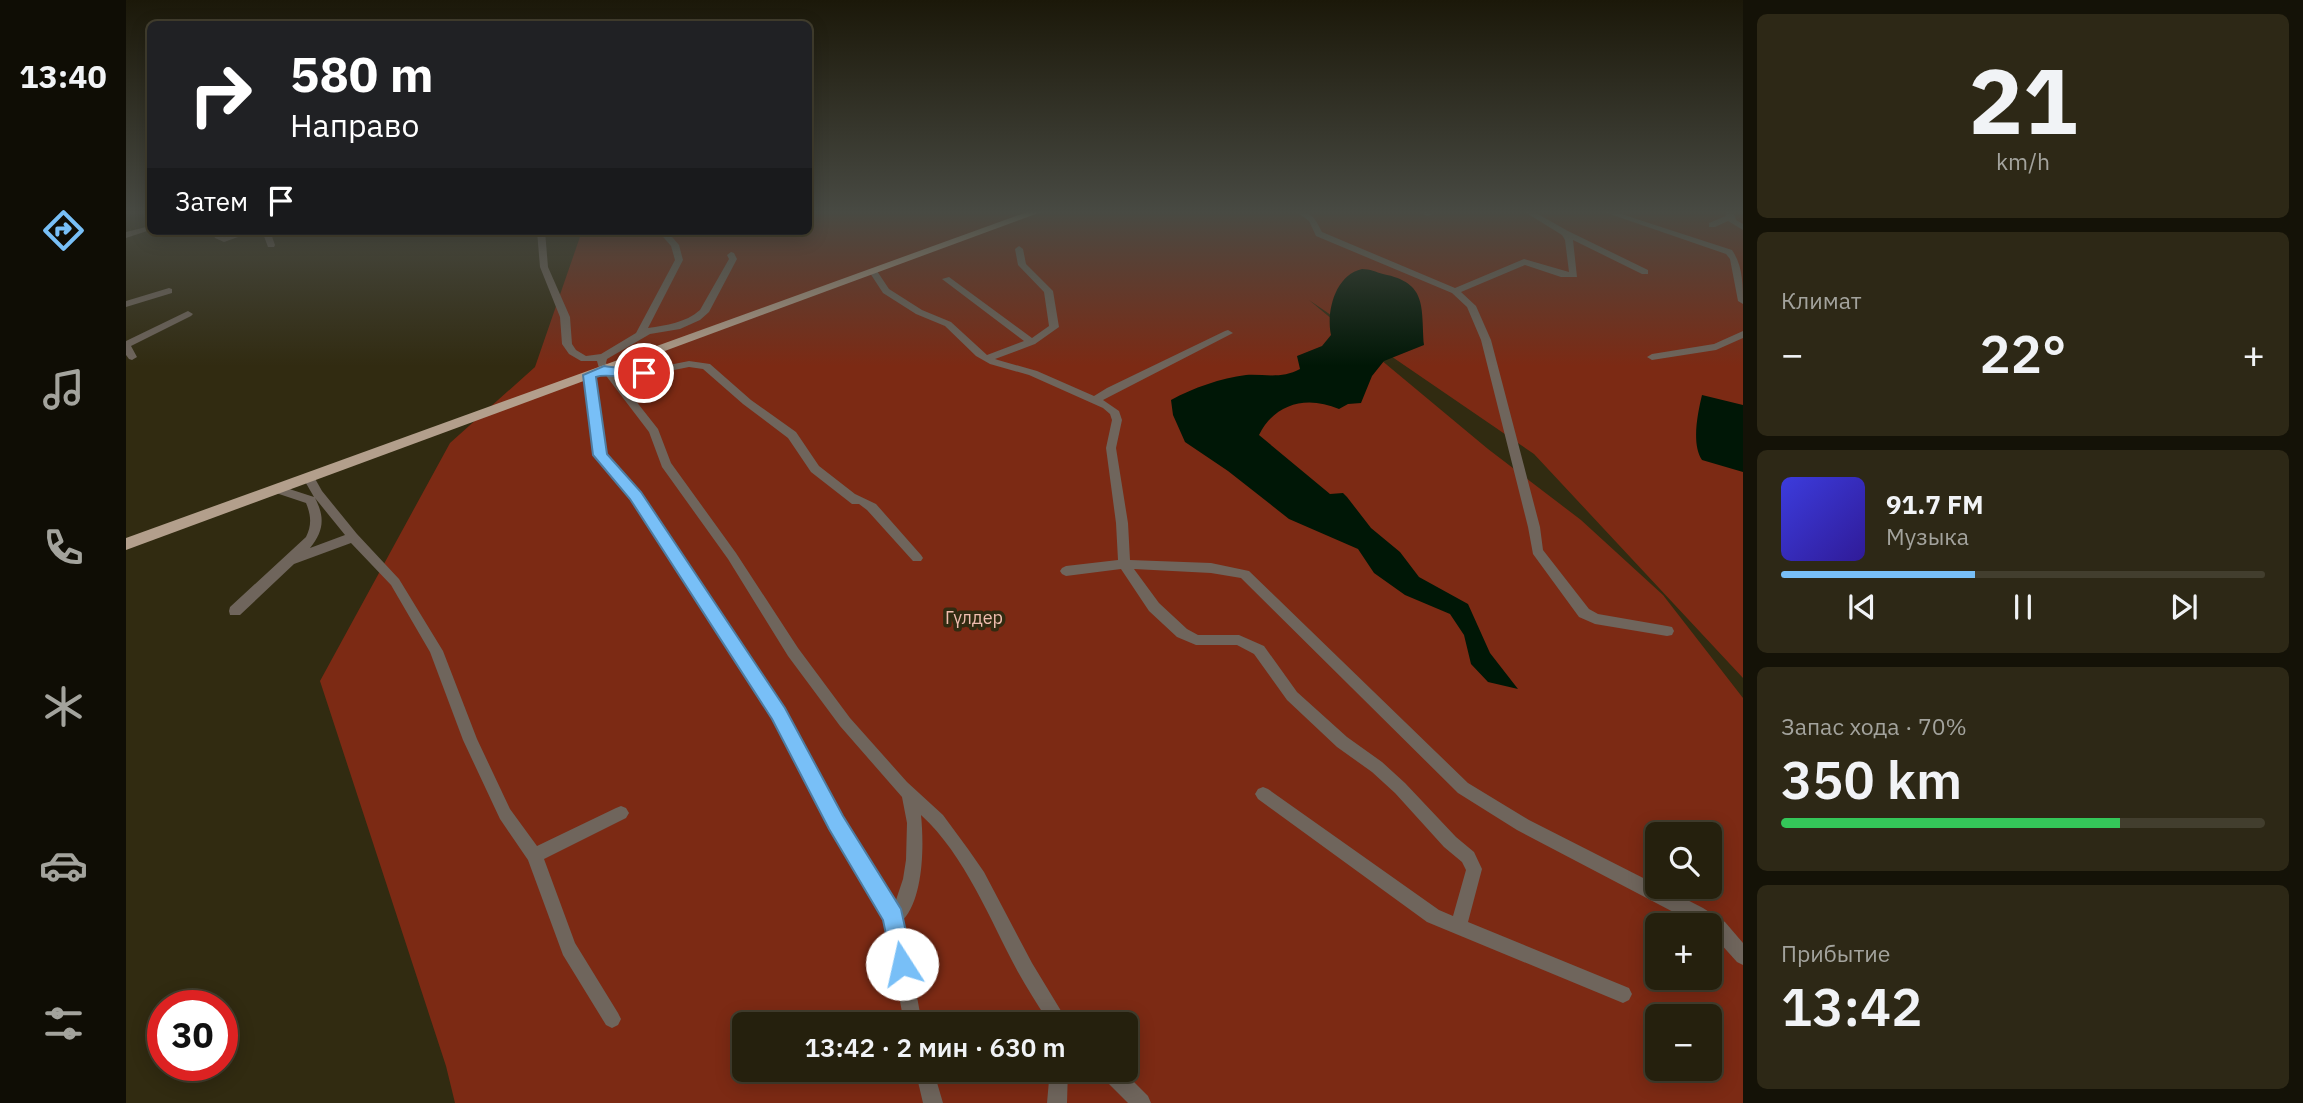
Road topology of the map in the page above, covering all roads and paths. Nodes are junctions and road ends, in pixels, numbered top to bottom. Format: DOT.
graph roads {
  1 [pos="544,263"];
  2 [pos="677,263"];
  3 [pos="731,263"];
  4 [pos="890,263"];
  5 [pos="1022,263"];
  6 [pos="1388,263"];
  7 [pos="1520,263"];
  8 [pos="1536,263"];
  9 [pos="1573,263"];
  10 [pos="1628,263"];
  11 [pos="1735,263"];
  12 [pos="872,270"];
  13 [pos="1645,272"];
  14 [pos="946,279"];
  15 [pos="169,290"];
  16 [pos="1455,290"];
  17 [pos="1743,301"];
  18 [pos="126,304"];
  19 [pos="188,314"];
  20 [pos="1228,333"];
  21 [pos="640,334"];
  22 [pos="1742,336"];
  23 [pos="1031,342"];
  24 [pos="126,344"];
  25 [pos="132,357"];
  26 [pos="1653,357"];
  27 [pos="988,358"];
  28 [pos="603,363"];
  29 [pos="589,375"];
  30 [pos="1094,401"];
  31 [pos="309,478"];
  32 [pos="277,489"];
  33 [pos="353,537"];
  34 [pos="126,544"];
  35 [pos="917,558"];
  36 [pos="287,562"];
  37 [pos="1124,564"];
  38 [pos="1066,571"];
  39 [pos="235,611"];
  40 [pos="1667,632"];
  41 [pos="909,794"];
  42 [pos="1263,794"];
  43 [pos="621,813"];
  44 [pos="534,855"];
  45 [pos="894,917"];
  46 [pos="1459,926"];
  47 [pos="1743,956"];
  48 [pos="1623,994"];
  49 [pos="911,1012"];
  50 [pos="1053,1012"];
  51 [pos="612,1019"];
  52 [pos="928,1082"];
  53 [pos="1058,1082"];
  54 [pos="1121,1082"];
  55 [pos="933,1103"];
  56 [pos="1057,1103"];
  57 [pos="1141,1103"];
  1 -- 28 [label="street"];
  2 -- 21 [label="street"];
  3 -- 21 [label="street"];
  4 -- 12 [label="main road"];
  5 -- 23 [label="street"];
  6 -- 16 [label="street"];
  7 -- 16 [label="street"];
  8 -- 9 [label="street"];
  10 -- 13 [label="street"];
  11 -- 17 [label="street"];
  12 -- 27 [label="street"];
  12 -- 28 [label="main road"];
  14 -- 23 [label="street"];
  15 -- 18 [label="street"];
  16 -- 40 [label="street"];
  19 -- 24 [label="street"];
  20 -- 30 [label="street"];
  21 -- 28 [label="street"];
  22 -- 26 [label="street"];
  23 -- 27 [label="street"];
  24 -- 25 [label="street"];
  27 -- 30 [label="street"];
  28 -- 29 [label="main road"];
  28 -- 35 [label="street"];
  28 -- 41 [label="street"];
  29 -- 31 [label="main road"];
  29 -- 45 [label="street"];
  30 -- 37 [label="street"];
  31 -- 32 [label="main road"];
  31 -- 33 [label="street"];
  32 -- 34 [label="main road"];
  32 -- 36 [label="street"];
  33 -- 36 [label="street"];
  33 -- 44 [label="street"];
  36 -- 39 [label="street"];
  37 -- 38 [label="street"];
  37 -- 46 [label="street"];
  37 -- 47 [label="street"];
  41 -- 45 [label="street"];
  41 -- 50 [label="street"];
  42 -- 46 [label="street"];
  43 -- 44 [label="street"];
  44 -- 51 [label="street"];
  45 -- 49 [label="street"];
  46 -- 48 [label="street"];
  52 -- 55 [label="street"];
  53 -- 56 [label="street"];
  54 -- 57 [label="street"];
}
